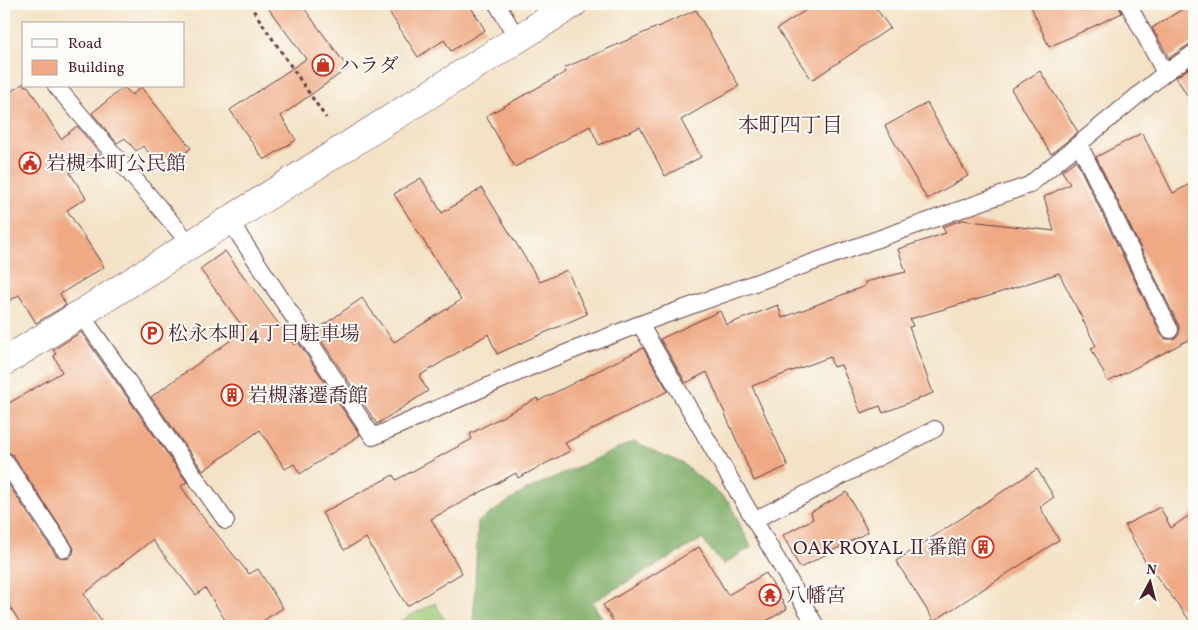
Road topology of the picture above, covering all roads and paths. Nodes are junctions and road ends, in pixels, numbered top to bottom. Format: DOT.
graph roads {
  1 [pos="249,4"];
  2 [pos="497,4"];
  3 [pos="573,4"];
  4 [pos="1128,4"];
  5 [pos="517,38"];
  6 [pos="1194,53"];
  7 [pos="1165,73"];
  8 [pos="58,88"];
  9 [pos="1079,144"];
  10 [pos="345,146"];
  11 [pos="229,220"];
  12 [pos="190,244"];
  13 [pos="80,313"];
  14 [pos="640,324"];
  15 [pos="1170,330"];
  16 [pos="4,362"];
  17 [pos="935,429"];
  18 [pos="4,460"];
  19 [pos="754,520"];
  20 [pos="226,521"];
  21 [pos="64,549"];
  22 [pos="816,626"];
  1 -- 10 [label="path"];
  2 -- 5 [label="lane"];
  3 -- 5 [label="street"];
  4 -- 7 [label="lane"];
  5 -- 10 [label="street"];
  6 -- 7 [label="lane"];
  7 -- 9 [label="lane"];
  8 -- 12 [label="lane"];
  9 -- 14 [label="lane"];
  9 -- 15 [label="lane"];
  10 -- 11 [label="street"];
  11 -- 12 [label="street"];
  11 -- 14 [label="lane"];
  12 -- 13 [label="street"];
  13 -- 16 [label="street"];
  13 -- 20 [label="lane"];
  14 -- 19 [label="lane"];
  17 -- 19 [label="lane"];
  18 -- 21 [label="lane"];
  19 -- 22 [label="lane"];
}
